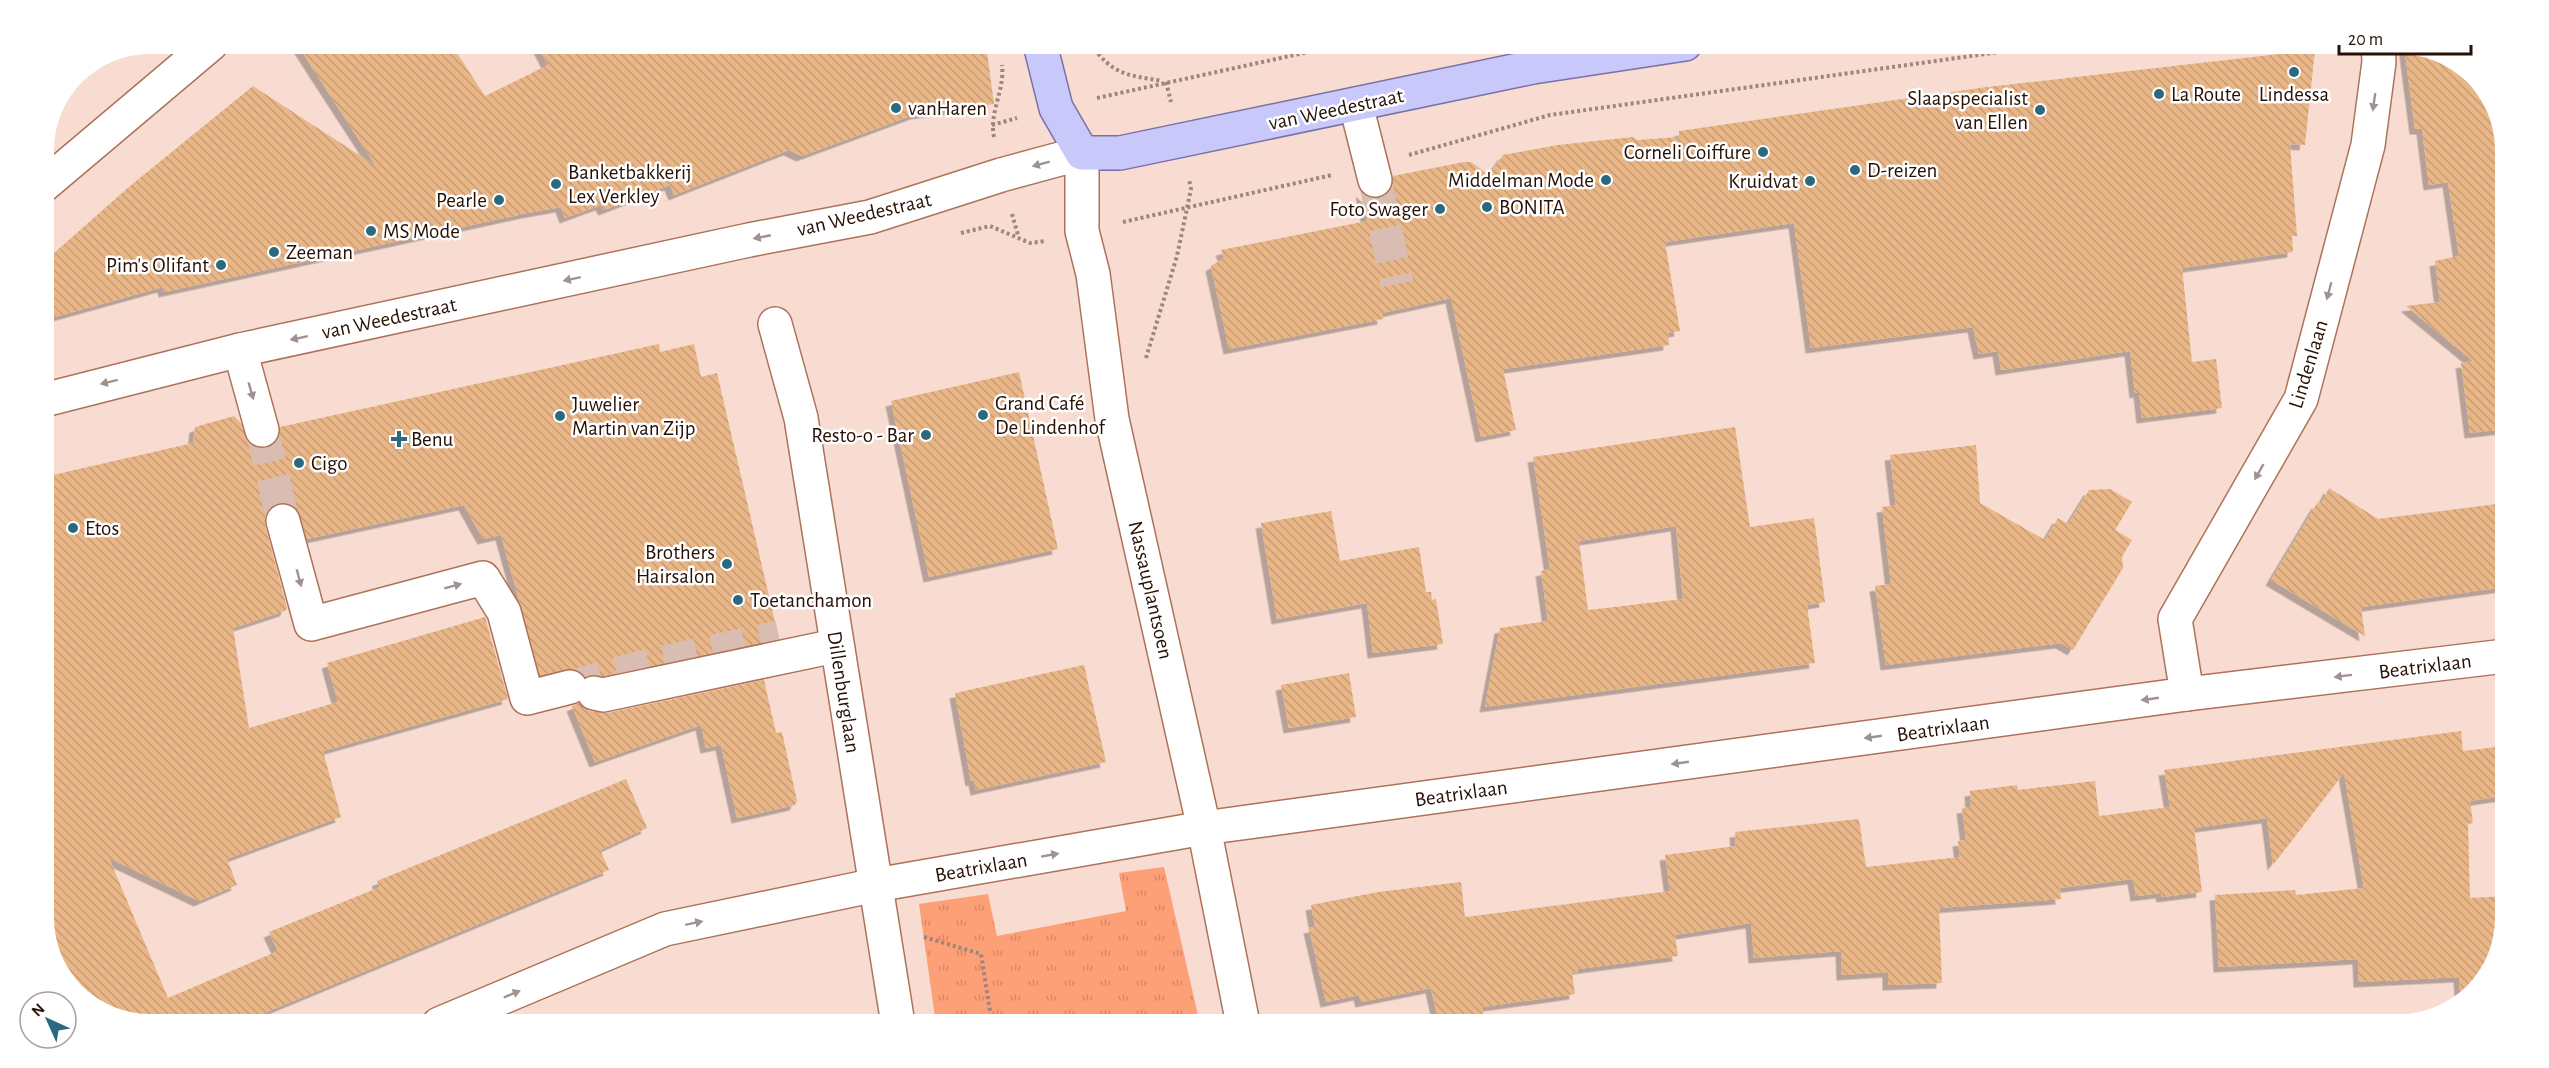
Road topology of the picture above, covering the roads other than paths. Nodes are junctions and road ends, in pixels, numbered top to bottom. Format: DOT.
graph roads {
  1 [pos="199,54"];
  2 [pos="1042,54"];
  3 [pos="1619,54"];
  4 [pos="2379,54"];
  5 [pos="1356,105"];
  6 [pos="1082,153"];
  7 [pos="1372,173"];
  8 [pos="54,177"];
  9 [pos="775,324"];
  10 [pos="240,350"];
  11 [pos="54,397"];
  12 [pos="262,430"];
  13 [pos="283,521"];
  14 [pos="834,636"];
  15 [pos="779,637"];
  16 [pos="2495,657"];
  17 [pos="2187,694"];
  18 [pos="1204,828"];
  19 [pos="876,885"];
  20 [pos="463,1014"];
  21 [pos="896,1014"];
  22 [pos="1241,1014"];
  1 -- 8 [label="street"];
  2 -- 6 [label="main road"];
  3 -- 5 [label="main road, van Weedestraat"];
  4 -- 17 [label="street, Lindenlaan, one-way"];
  5 -- 6 [label="main road, van Weedestraat"];
  5 -- 7 [label="street"];
  6 -- 10 [label="street, van Weedestraat, one-way"];
  6 -- 18 [label="street, Nassauplantsoen"];
  9 -- 14 [label="street, Dillenburglaan"];
  10 -- 11 [label="street, van Weedestraat, one-way"];
  10 -- 12 [label="street, one-way"];
  13 -- 14 [label="street, one-way"];
  14 -- 15 [label="street"];
  14 -- 19 [label="street, Dillenburglaan"];
  16 -- 17 [label="street, Beatrixlaan, one-way"];
  17 -- 18 [label="street, Beatrixlaan, one-way"];
  19 -- 18 [label="street, Beatrixlaan, one-way"];
  18 -- 22 [label="street, Nassauplantsoen"];
  20 -- 19 [label="street, Beatrixlaan, one-way"];
  19 -- 21 [label="street"];
}
